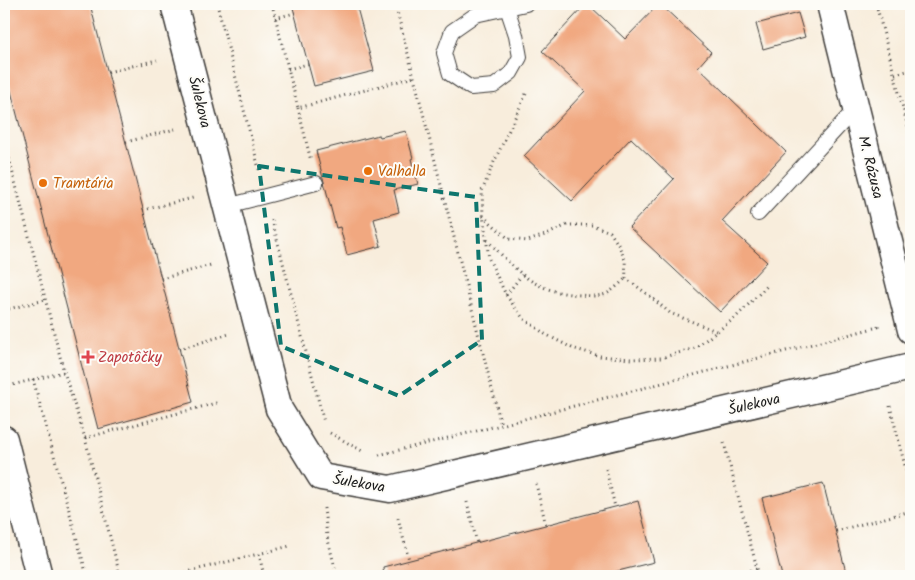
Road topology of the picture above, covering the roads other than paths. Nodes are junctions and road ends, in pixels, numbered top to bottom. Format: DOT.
graph roads {
  1 [pos="174,4"];
  2 [pos="526,4"];
  3 [pos="830,4"];
  4 [pos="507,8"];
  5 [pos="856,108"];
  6 [pos="316,182"];
  7 [pos="226,206"];
  8 [pos="758,214"];
  9 [pos="911,330"];
  10 [pos="911,367"];
  11 [pos="4,439"];
  12 [pos="39,576"];
  1 -- 7 [label="street, Šulekova"];
  2 -- 4 [label="lane"];
  3 -- 5 [label="street, M. Rázusa"];
  4 -- 4 [label="lane"];
  5 -- 8 [label="lane"];
  5 -- 9 [label="street, M. Rázusa"];
  6 -- 7 [label="lane"];
  7 -- 10 [label="street, Šulekova"];
  11 -- 12 [label="street"];
}
